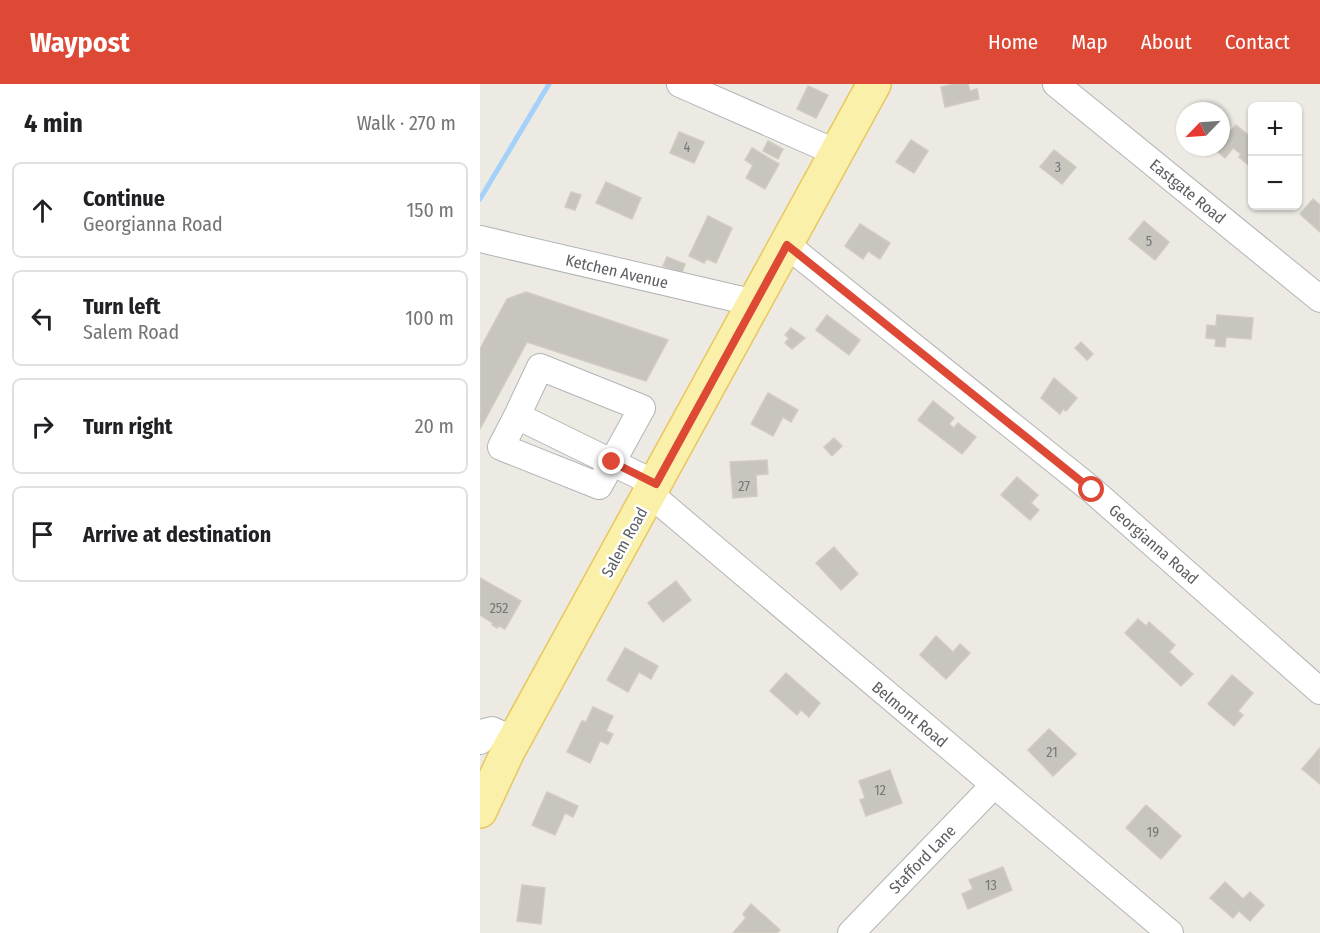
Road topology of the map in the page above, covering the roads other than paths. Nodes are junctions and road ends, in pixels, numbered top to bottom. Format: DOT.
graph roads {
  1 [pos="680,84"];
  2 [pos="874,84"];
  3 [pos="1056,84"];
  4 [pos="837,153"];
  5 [pos="480,239"];
  6 [pos="787,245"];
  7 [pos="1320,298"];
  8 [pos="755,303"];
  9 [pos="517,416"];
  10 [pos="612,462"];
  11 [pos="653,489"];
  12 [pos="1320,691"];
  13 [pos="480,741"];
  14 [pos="498,753"];
  15 [pos="994,785"];
  16 [pos="480,811"];
  17 [pos="851,933"];
  18 [pos="1170,933"];
  1 -- 4 [label="street"];
  2 -- 4 [label="main road, Salem Road"];
  3 -- 7 [label="street, Eastgate Road"];
  4 -- 6 [label="main road, Salem Road"];
  5 -- 8 [label="street, Ketchen Avenue"];
  6 -- 8 [label="main road, Salem Road"];
  6 -- 12 [label="street, Georgianna Road"];
  8 -- 11 [label="main road, Salem Road"];
  9 -- 10 [label="street, Belmont Road"];
  9 -- 10 [label="street"];
  9 -- 10 [label="street"];
  10 -- 11 [label="street, Belmont Road"];
  11 -- 14 [label="main road, Salem Road"];
  11 -- 15 [label="street, Belmont Road"];
  13 -- 14 [label="street"];
  14 -- 16 [label="main road, Salem Road"];
  15 -- 17 [label="street, Stafford Lane"];
  15 -- 18 [label="street, Belmont Road"];
}
